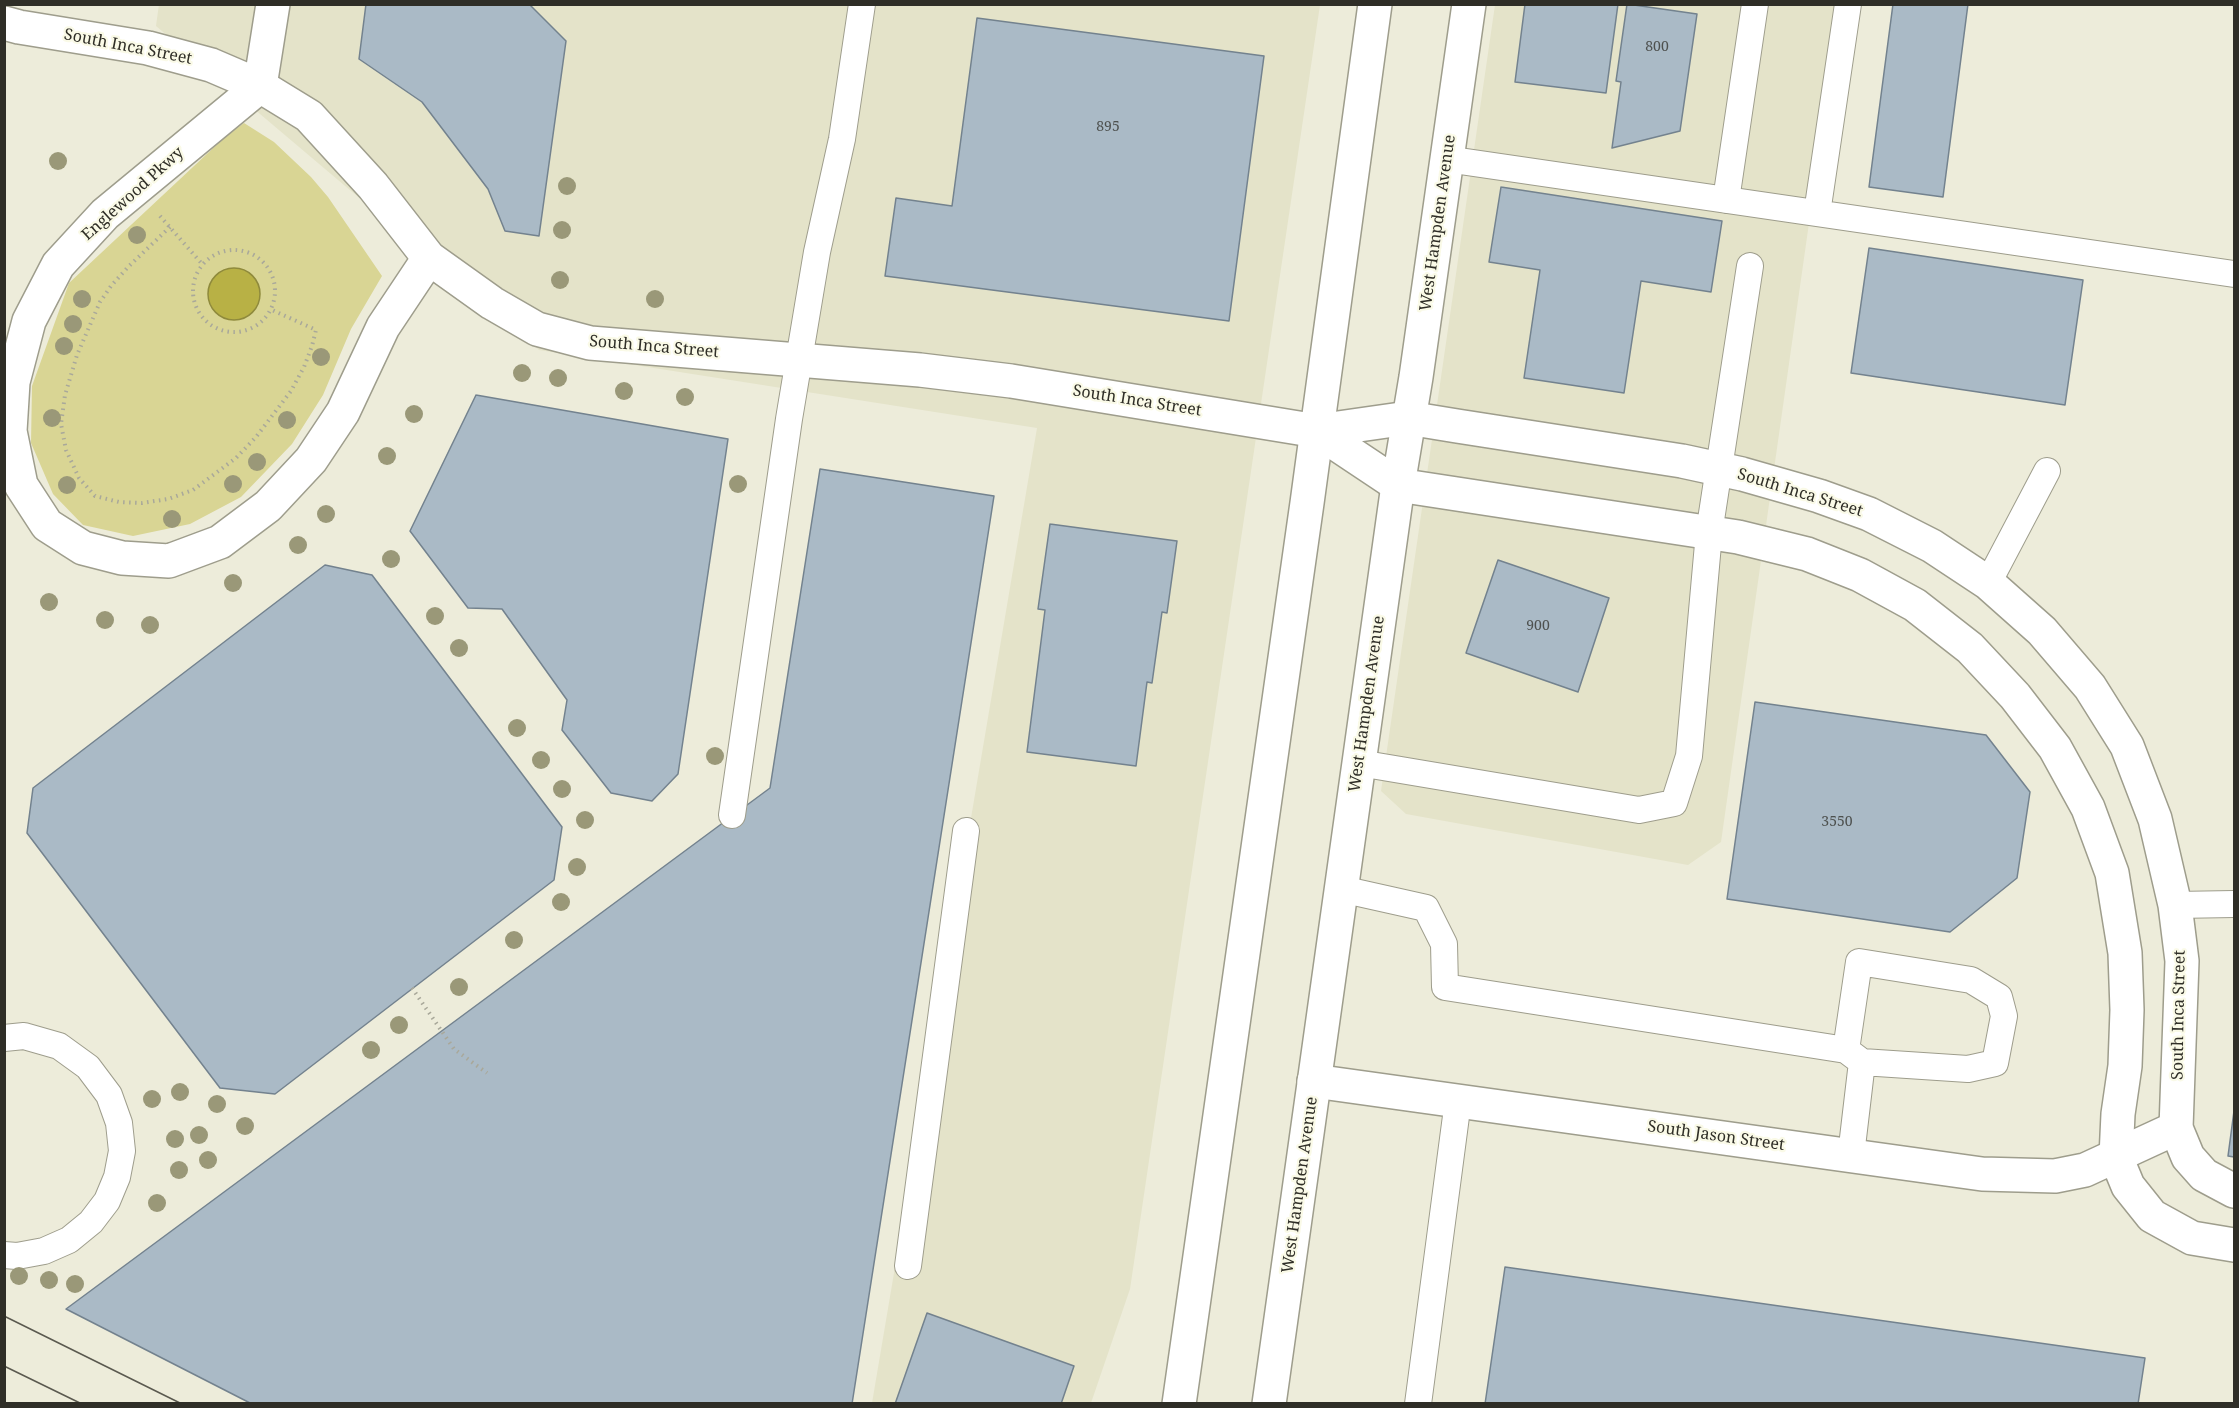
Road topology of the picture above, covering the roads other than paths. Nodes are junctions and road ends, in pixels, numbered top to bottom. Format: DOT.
graph roads {
  1 [pos="273,4"];
  2 [pos="861,4"];
  3 [pos="1375,4"];
  4 [pos="1469,4"];
  5 [pos="1755,4"];
  6 [pos="1848,4"];
  7 [pos="9,26"];
  8 [pos="260,86"];
  9 [pos="1446,159"];
  10 [pos="1726,200"];
  11 [pos="1818,213"];
  12 [pos="429,258"];
  13 [pos="1750,266"];
  14 [pos="2235,274"];
  15 [pos="799,361"];
  16 [pos="1408,418"];
  17 [pos="1317,431"];
  18 [pos="1718,469"];
  19 [pos="2047,471"];
  20 [pos="1398,484"];
  21 [pos="1709,532"];
  22 [pos="1988,583"];
  23 [pos="1359,763"];
  24 [pos="732,815"];
  25 [pos="966,831"];
  26 [pos="1341,889"];
  27 [pos="2235,904"];
  28 [pos="2175,905"];
  29 [pos="4,1038"];
  30 [pos="1854,1056"];
  31 [pos="1314,1081"];
  32 [pos="1458,1101"];
  33 [pos="2176,1128"];
  34 [pos="1851,1155"];
  35 [pos="2116,1156"];
  36 [pos="2235,1191"];
  37 [pos="2235,1245"];
  38 [pos="4,1255"];
  39 [pos="908,1266"];
  40 [pos="1179,1404"];
  41 [pos="1269,1404"];
  42 [pos="1418,1404"];
  1 -- 8 [label="main road"];
  2 -- 15 [label="lane"];
  3 -- 17 [label="main road"];
  4 -- 9 [label="main road, West Hampden Avenue"];
  5 -- 10 [label="lane"];
  6 -- 11 [label="lane"];
  7 -- 8 [label="main road, South Inca Street"];
  8 -- 12 [label="main road, South Inca Street"];
  8 -- 12 [label="main road, Englewood Pkwy"];
  9 -- 10 [label="lane"];
  9 -- 16 [label="main road, West Hampden Avenue"];
  10 -- 11 [label="lane"];
  11 -- 14 [label="lane"];
  12 -- 15 [label="main road, South Inca Street"];
  13 -- 18 [label="lane"];
  15 -- 17 [label="main road, South Inca Street"];
  15 -- 24 [label="lane"];
  16 -- 17 [label="main road, South Inca Street"];
  16 -- 18 [label="main road, South Inca Street"];
  16 -- 20 [label="main road, West Hampden Avenue"];
  17 -- 20 [label="main road, South Inca Street"];
  17 -- 40 [label="main road"];
  18 -- 21 [label="lane"];
  18 -- 22 [label="main road, South Inca Street"];
  19 -- 22 [label="lane"];
  20 -- 21 [label="main road, South Inca Street"];
  20 -- 23 [label="main road, West Hampden Avenue"];
  21 -- 23 [label="lane"];
  21 -- 35 [label="main road, South Inca Street"];
  22 -- 28 [label="main road, South Inca Street"];
  23 -- 26 [label="main road, West Hampden Avenue"];
  25 -- 39 [label="lane"];
  26 -- 30 [label="lane"];
  26 -- 31 [label="main road, West Hampden Avenue"];
  27 -- 28 [label="lane"];
  28 -- 33 [label="main road, South Inca Street"];
  29 -- 38 [label="lane"];
  30 -- 30 [label="lane"];
  30 -- 34 [label="lane"];
  31 -- 32 [label="main road, South Jason Street"];
  31 -- 41 [label="main road, West Hampden Avenue"];
  32 -- 34 [label="main road, South Jason Street"];
  32 -- 42 [label="lane"];
  33 -- 35 [label="main road, South Jason Street"];
  33 -- 36 [label="main road"];
  34 -- 35 [label="main road, South Jason Street"];
  35 -- 37 [label="main road"];
}
